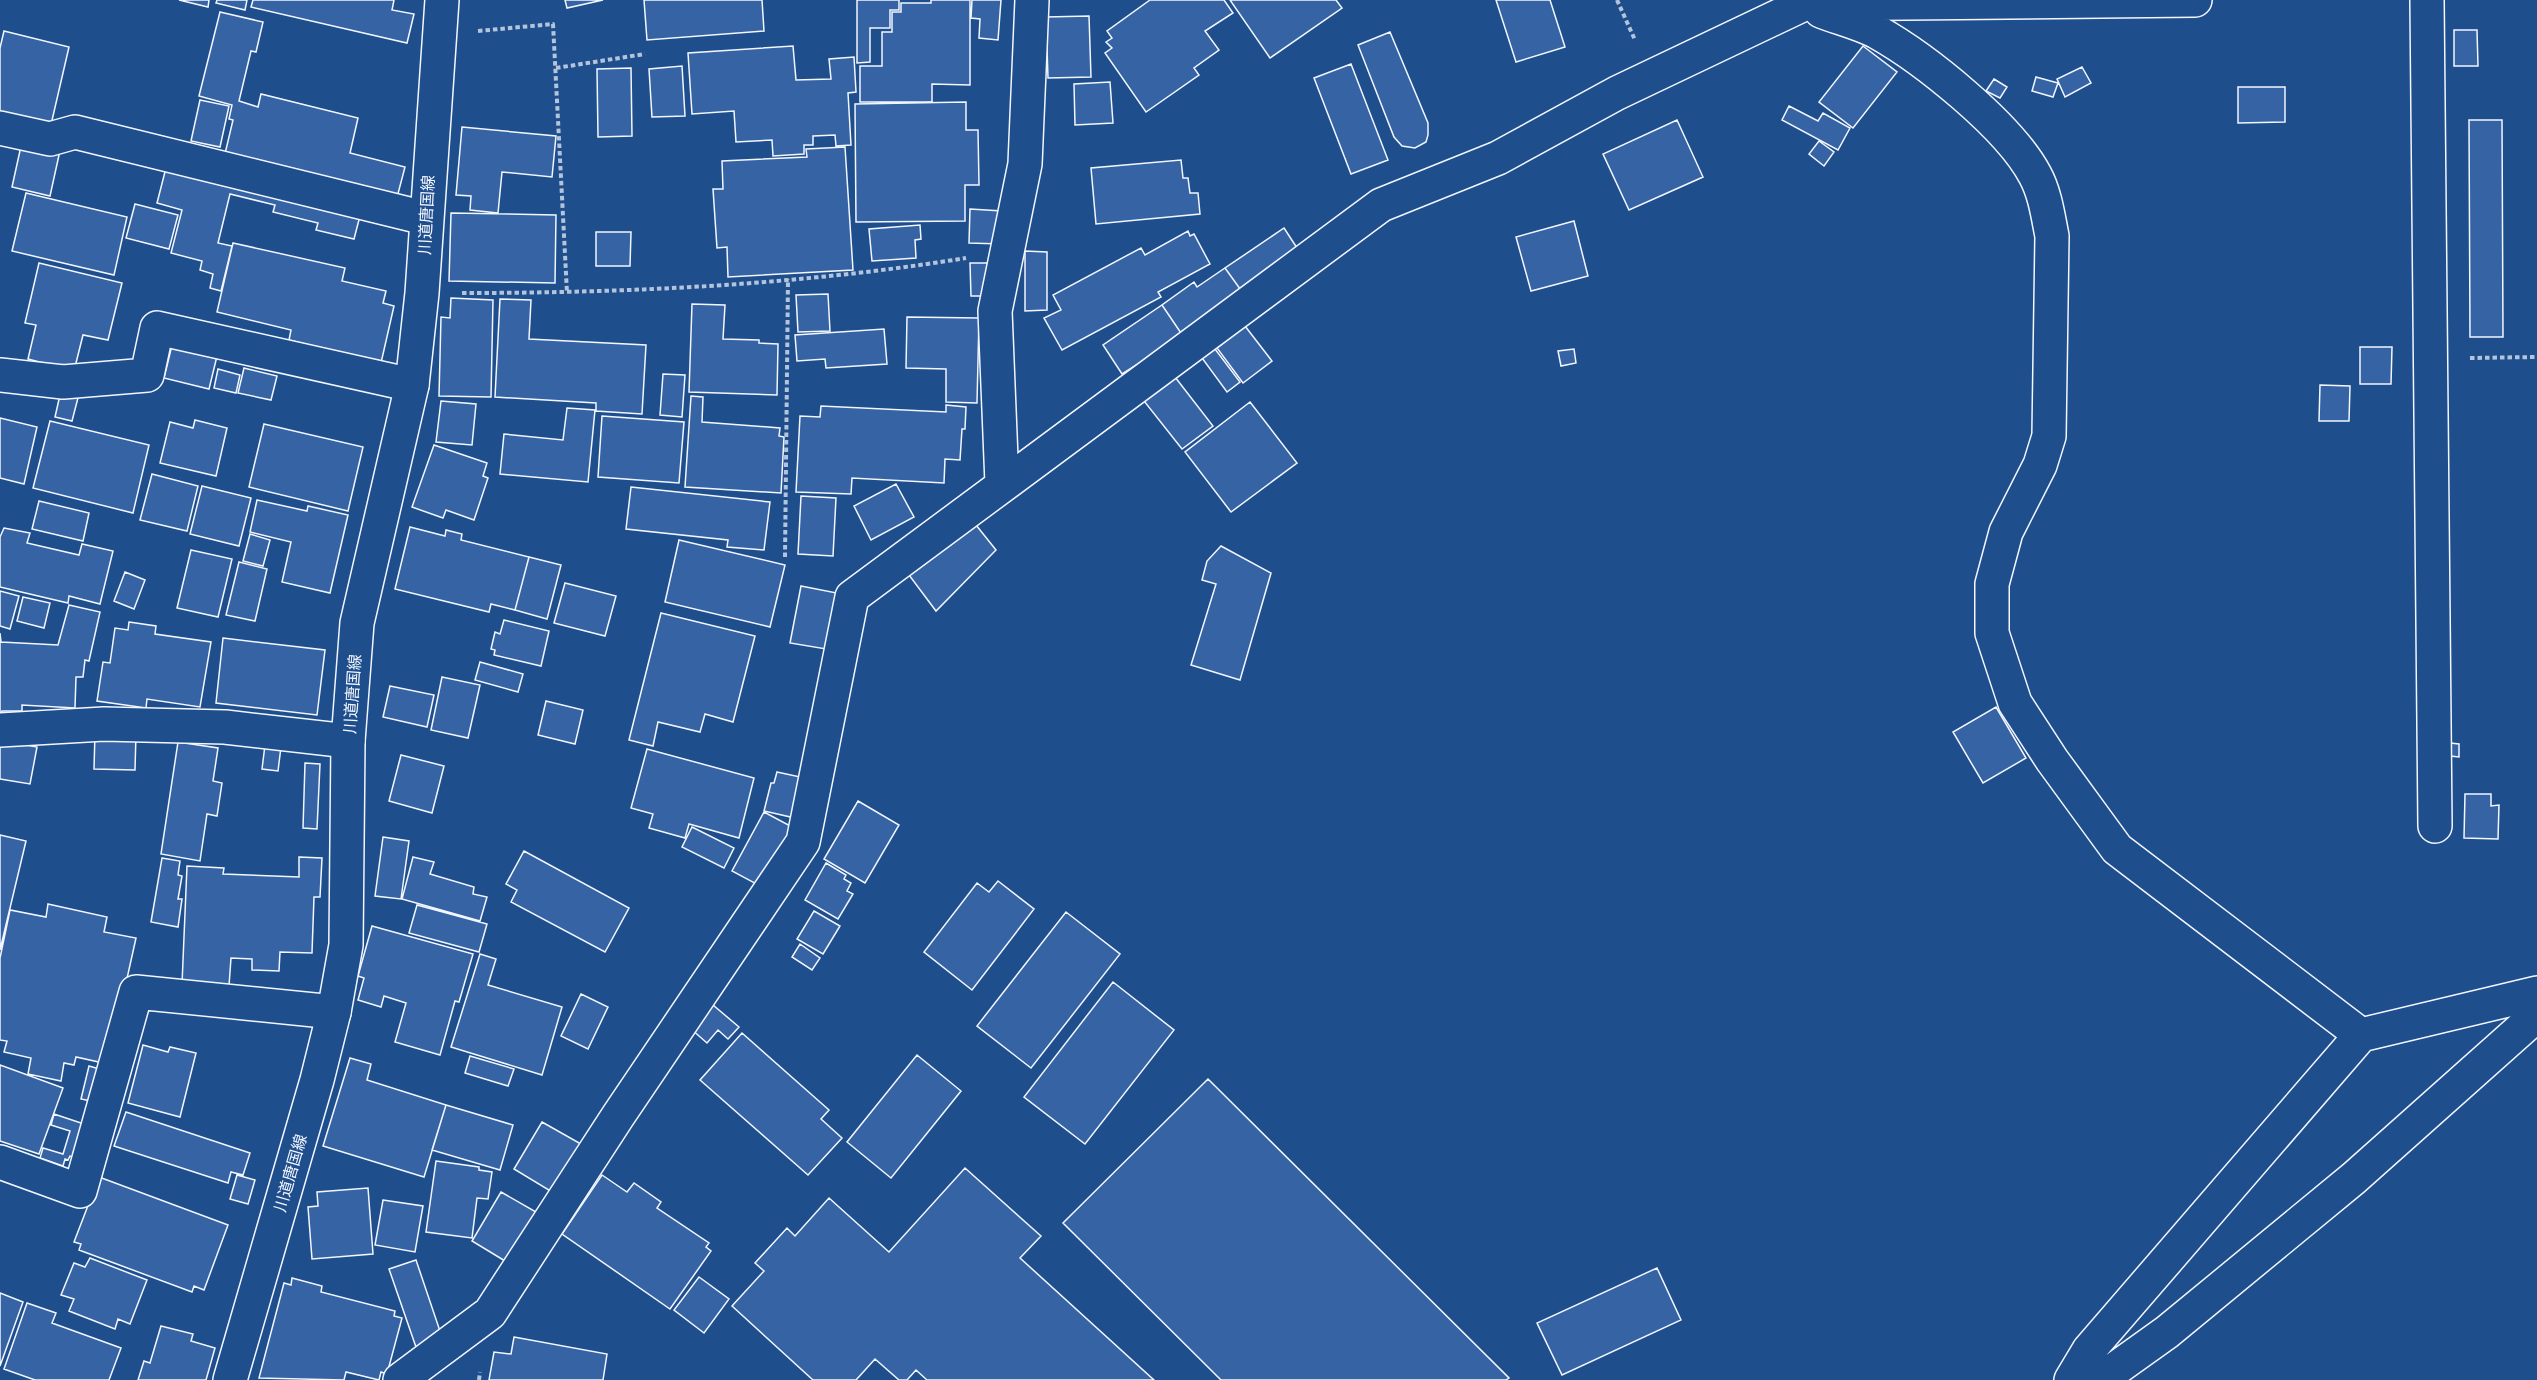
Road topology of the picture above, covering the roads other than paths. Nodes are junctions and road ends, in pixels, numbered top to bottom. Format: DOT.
graph roads {
  1 [pos="442,0"];
  2 [pos="1032,0"];
  3 [pos="2195,0"];
  4 [pos="2427,0"];
  5 [pos="1804,2"];
  6 [pos="0,128"];
  7 [pos="425,218"];
  8 [pos="0,375"];
  9 [pos="412,385"];
  10 [pos="1002,484"];
  11 [pos="0,730"];
  12 [pos="348,741"];
  13 [pos="2435,826"];
  14 [pos="2537,993"];
  15 [pos="334,1012"];
  16 [pos="2537,1015"];
  17 [pos="2361,1035"];
  18 [pos="0,1162"];
  19 [pos="230,1380"];
  20 [pos="400,1380"];
  21 [pos="2071,1380"];
  22 [pos="2100,1380"];
  1 -- 7 [label="street, 川道唐国線"];
  2 -- 10 [label="street"];
  3 -- 5 [label="street"];
  4 -- 13 [label="street"];
  5 -- 10 [label="street"];
  5 -- 17 [label="street"];
  6 -- 7 [label="street"];
  7 -- 9 [label="street, 川道唐国線"];
  8 -- 9 [label="street"];
  9 -- 12 [label="street, 川道唐国線"];
  10 -- 20 [label="street"];
  11 -- 12 [label="street"];
  12 -- 15 [label="street, 川道唐国線"];
  14 -- 17 [label="street"];
  15 -- 18 [label="street"];
  15 -- 19 [label="street, 川道唐国線"];
  16 -- 22 [label="street"];
  17 -- 21 [label="street"];
}
